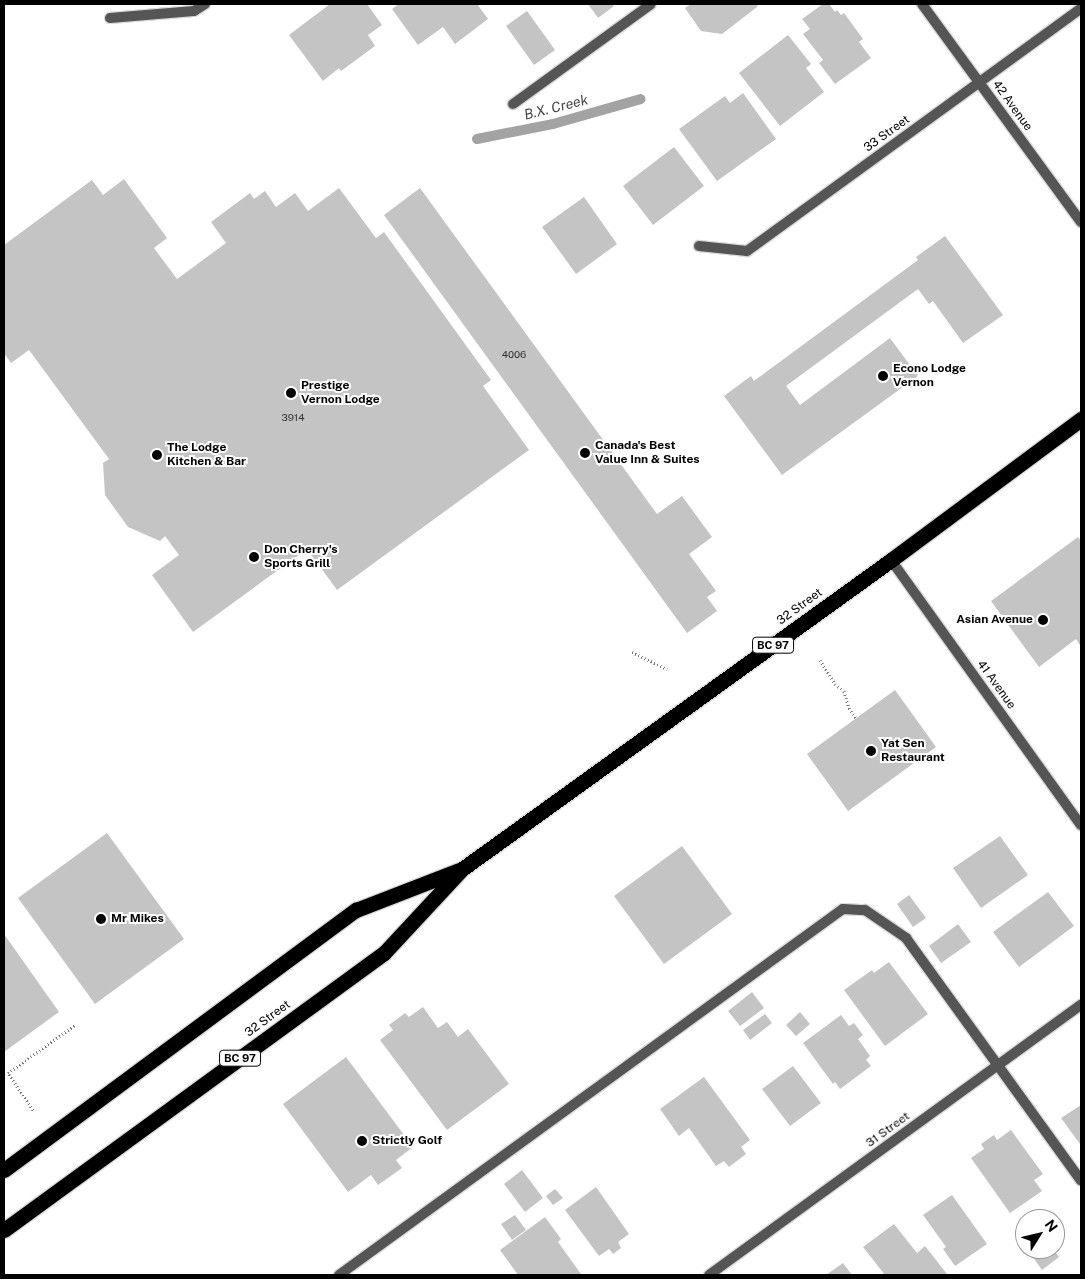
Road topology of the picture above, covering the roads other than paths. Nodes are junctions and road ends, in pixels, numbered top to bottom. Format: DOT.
graph roads {
  1 [pos="205,4"];
  2 [pos="651,4"];
  3 [pos="922,4"];
  4 [pos="1081,8"];
  5 [pos="110,18"];
  6 [pos="980,82"];
  7 [pos="513,104"];
  8 [pos="1081,222"];
  9 [pos="699,246"];
  10 [pos="1081,419"];
  11 [pos="891,560"];
  12 [pos="1081,825"];
  13 [pos="462,869"];
  14 [pos="1081,1005"];
  15 [pos="999,1065"];
  16 [pos="4,1170"];
  17 [pos="1081,1181"];
  18 [pos="4,1230"];
  19 [pos="339,1275"];
  20 [pos="709,1275"];
  1 -- 5 [label="street"];
  2 -- 7 [label="street"];
  3 -- 6 [label="street, 42 Avenue"];
  4 -- 6 [label="street, 33 Street"];
  6 -- 8 [label="street, 42 Avenue"];
  6 -- 9 [label="street, 33 Street"];
  10 -- 11 [label="highway, 32 Street / BC 97"];
  11 -- 12 [label="street, 41 Avenue"];
  11 -- 13 [label="highway, 32 Street / BC 97"];
  13 -- 16 [label="highway, 32 Street / BC 97"];
  13 -- 18 [label="highway, 32 Street / BC 97"];
  14 -- 15 [label="street, 31 Street"];
  15 -- 17 [label="street"];
  15 -- 19 [label="street"];
  15 -- 20 [label="street, 31 Street"];
}
